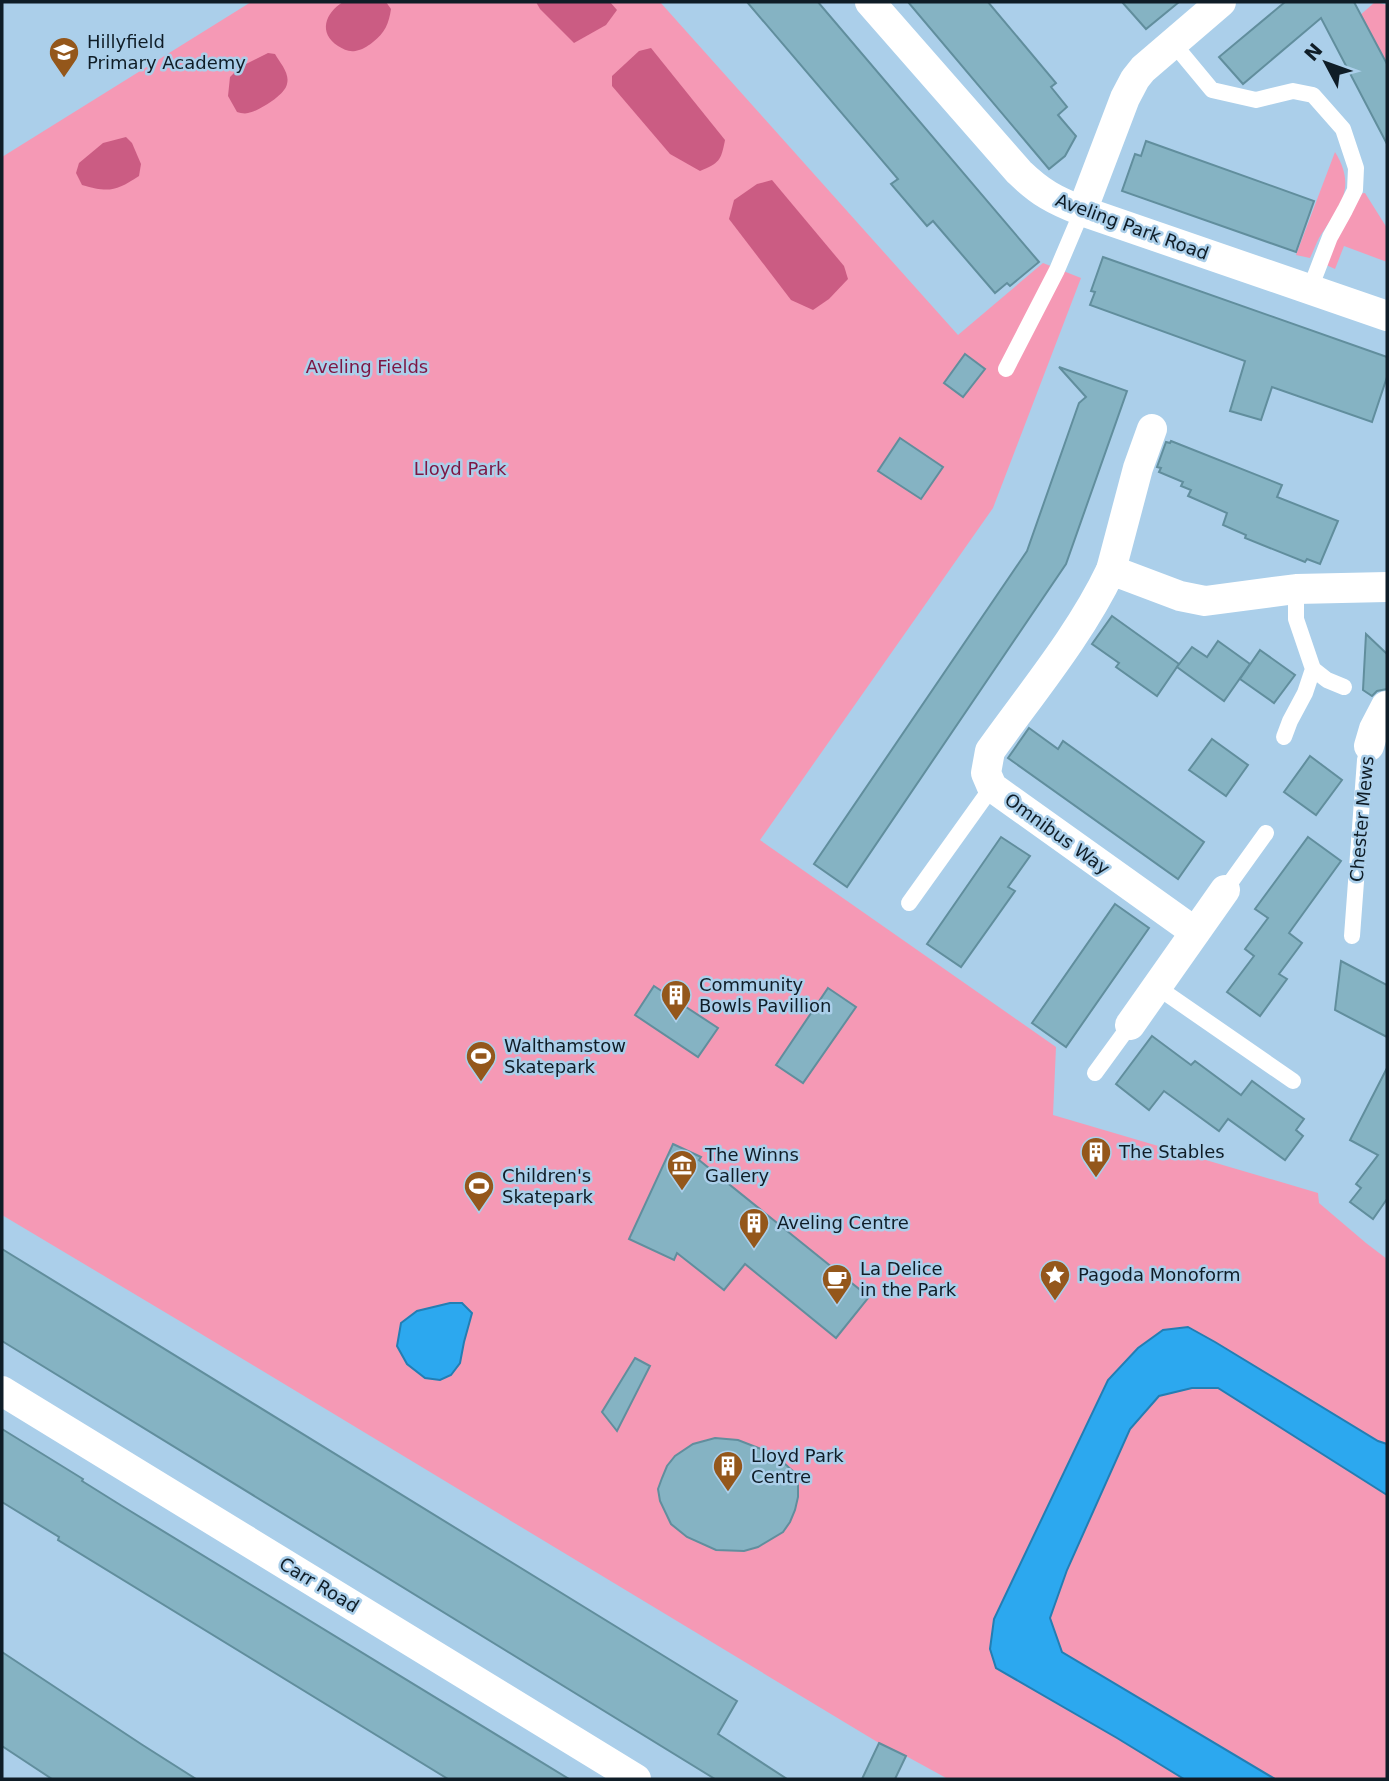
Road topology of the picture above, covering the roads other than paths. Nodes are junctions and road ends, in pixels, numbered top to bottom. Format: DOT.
graph roads {
  1 [pos="870,2"];
  2 [pos="1221,2"];
  3 [pos="1173,43"];
  4 [pos="1082,211"];
  5 [pos="1310,289"];
  6 [pos="1387,316"];
  7 [pos="1006,369"];
  8 [pos="1152,429"];
  9 [pos="1111,570"];
  10 [pos="1387,587"];
  11 [pos="1296,589"];
  12 [pos="1313,668"];
  13 [pos="1344,687"];
  14 [pos="1386,706"];
  15 [pos="1284,737"];
  16 [pos="1369,746"];
  17 [pos="992,787"];
  18 [pos="1266,833"];
  19 [pos="1225,890"];
  20 [pos="909,903"];
  21 [pos="1195,932"];
  22 [pos="1352,936"];
  23 [pos="1157,987"];
  24 [pos="1130,1024"];
  25 [pos="1095,1073"];
  26 [pos="1293,1081"];
  27 [pos="2,1391"];
  28 [pos="636,1779"];
  1 -- 4 [label="street, Aveling Park Road"];
  2 -- 3 [label="street"];
  3 -- 4 [label="street"];
  3 -- 5 [label="lane"];
  4 -- 5 [label="street, Aveling Park Road"];
  4 -- 7 [label="lane"];
  5 -- 6 [label="street, Aveling Park Road"];
  8 -- 9 [label="street, Omnibus Way"];
  9 -- 11 [label="street"];
  9 -- 17 [label="street, Omnibus Way"];
  10 -- 11 [label="street"];
  11 -- 12 [label="lane"];
  12 -- 13 [label="lane"];
  12 -- 15 [label="lane"];
  14 -- 16 [label="street, Chester Mews"];
  16 -- 22 [label="lane, Chester Mews"];
  17 -- 20 [label="lane"];
  17 -- 21 [label="street, Omnibus Way"];
  18 -- 19 [label="lane"];
  19 -- 21 [label="street"];
  21 -- 23 [label="street"];
  23 -- 24 [label="street"];
  23 -- 26 [label="lane"];
  24 -- 25 [label="lane"];
  27 -- 28 [label="street, Carr Road"];
}
